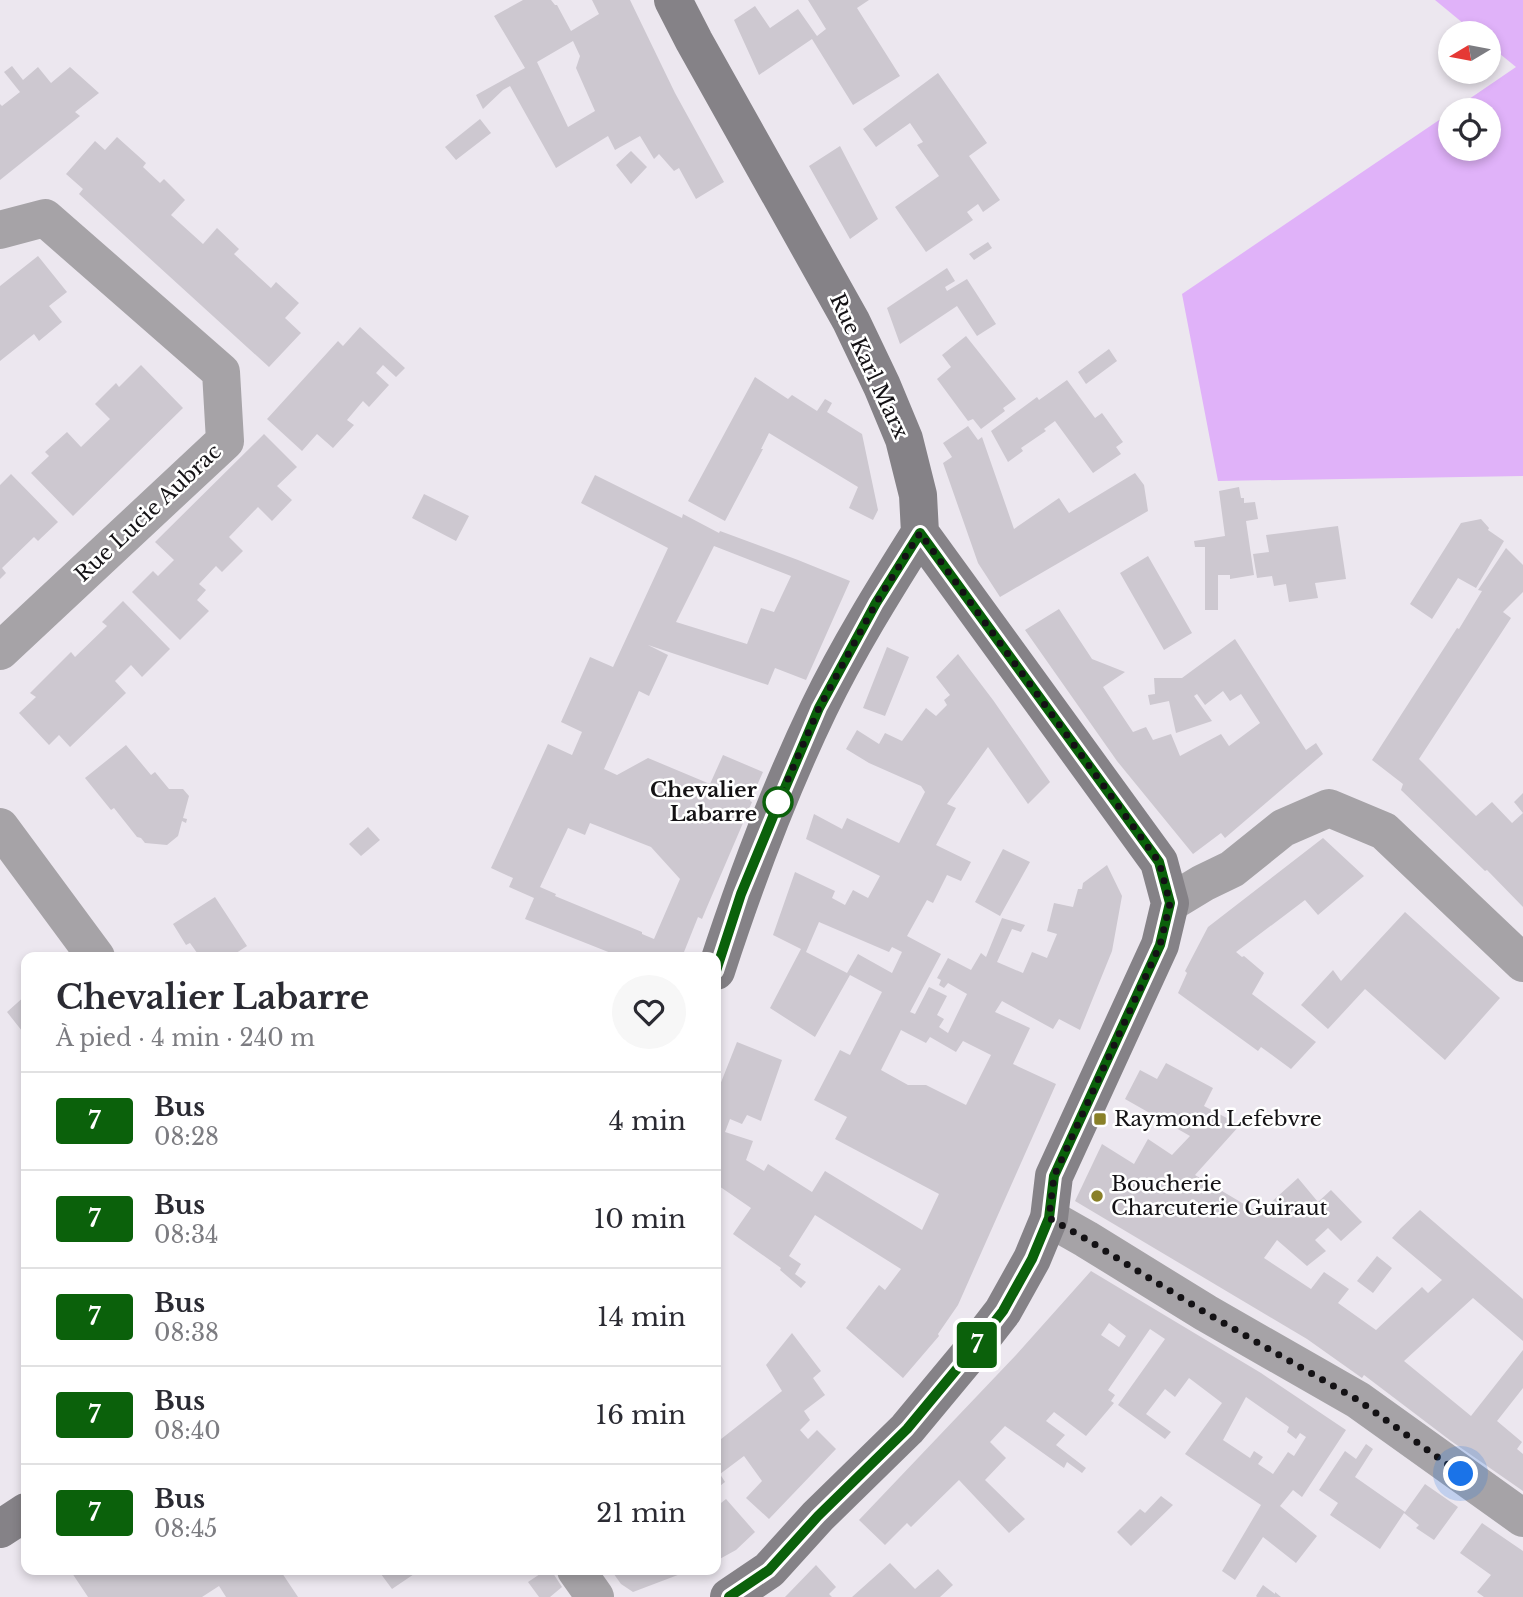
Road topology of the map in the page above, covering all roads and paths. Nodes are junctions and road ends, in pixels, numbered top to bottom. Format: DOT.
graph roads {
  1 [pos="673,0"];
  2 [pos="0,230"];
  3 [pos="920,533"];
  4 [pos="0,651"];
  5 [pos="0,827"];
  6 [pos="1170,903"];
  7 [pos="92,952"];
  8 [pos="721,956"];
  9 [pos="1523,963"];
  10 [pos="1049,1218"];
  11 [pos="21,1515"];
  12 [pos="1523,1518"];
  13 [pos="0,1529"];
  14 [pos="580,1575"];
  15 [pos="595,1597"];
  16 [pos="729,1597"];
  1 -- 3 [label="street, Rue Karl Marx"];
  2 -- 4 [label="street, Rue Lucie Aubrac"];
  3 -- 6 [label="street"];
  3 -- 8 [label="street"];
  5 -- 7 [label="street"];
  6 -- 9 [label="street"];
  6 -- 10 [label="street"];
  10 -- 12 [label="street"];
  10 -- 16 [label="street"];
  11 -- 13 [label="street"];
  14 -- 15 [label="street"];
}
